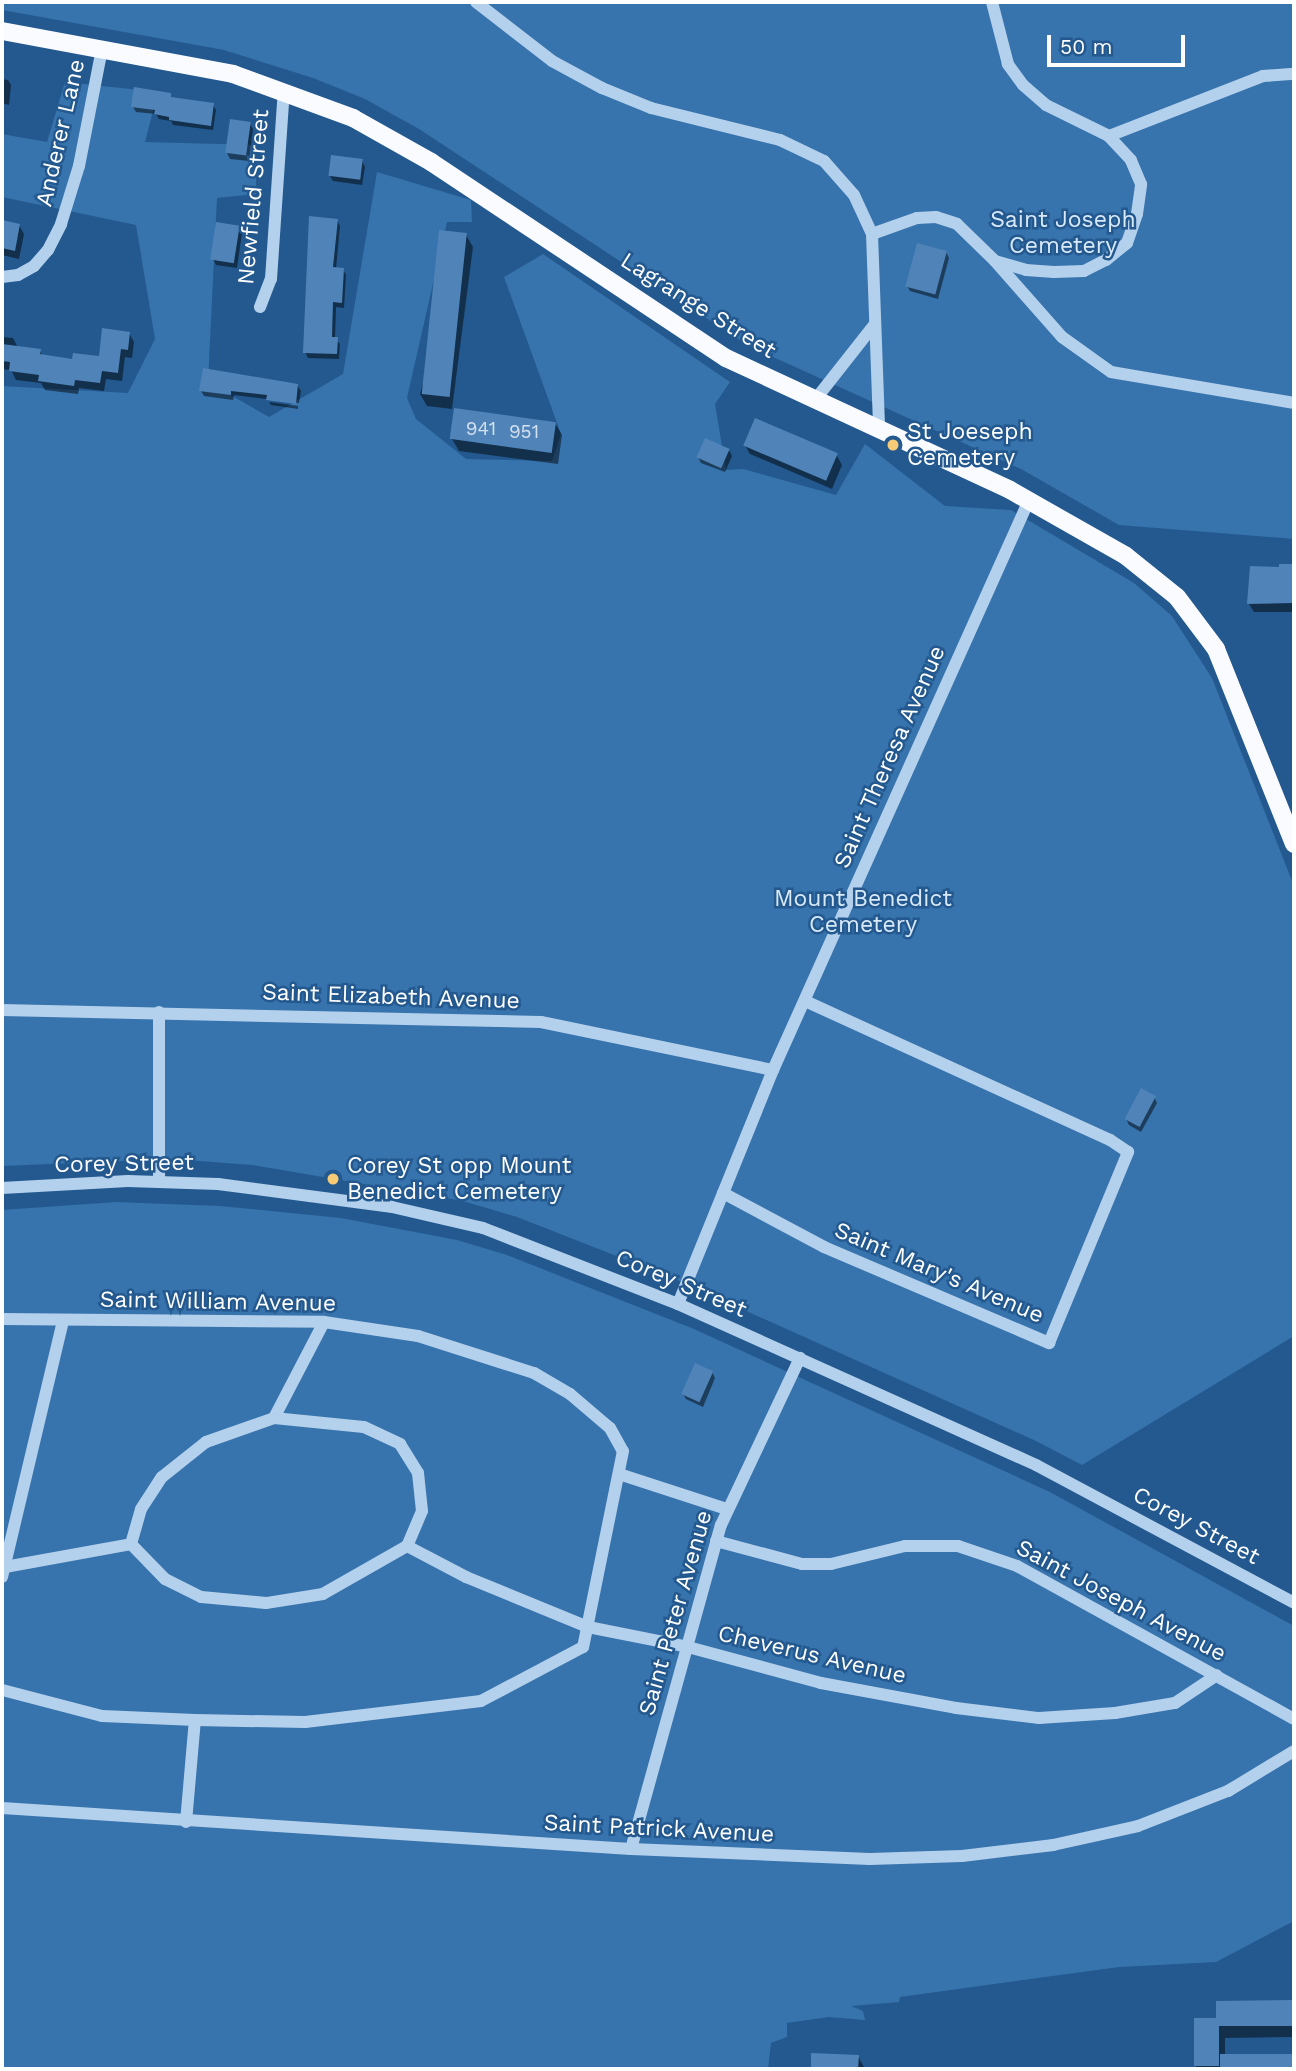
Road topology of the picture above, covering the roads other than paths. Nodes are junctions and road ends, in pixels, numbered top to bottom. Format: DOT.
graph roads {
  1 [pos="476,2"];
  2 [pos="992,2"];
  3 [pos="2,31"];
  4 [pos="102,49"];
  5 [pos="1294,74"];
  6 [pos="285,90"];
  7 [pos="1109,136"];
  8 [pos="872,234"];
  9 [pos="995,261"];
  10 [pos="2,277"];
  11 [pos="260,307"];
  12 [pos="874,325"];
  13 [pos="815,400"];
  14 [pos="1294,403"];
  15 [pos="879,429"];
  16 [pos="1030,500"];
  17 [pos="1294,844"];
  18 [pos="805,1001"];
  19 [pos="2,1010"];
  20 [pos="159,1012"];
  21 [pos="774,1070"];
  22 [pos="159,1181"];
  23 [pos="2,1188"];
  24 [pos="723,1192"];
  25 [pos="678,1304"];
  26 [pos="2,1319"];
  27 [pos="63,1320"];
  28 [pos="324,1322"];
  29 [pos="800,1358"];
  30 [pos="274,1418"];
  31 [pos="620,1474"];
  32 [pos="727,1509"];
  33 [pos="716,1541"];
  34 [pos="131,1544"];
  35 [pos="407,1546"];
  36 [pos="3,1572"];
  37 [pos="1294,1603"];
  38 [pos="588,1627"];
  39 [pos="688,1647"];
  40 [pos="1217,1675"];
  41 [pos="2,1690"];
  42 [pos="1294,1719"];
  43 [pos="195,1720"];
  44 [pos="1294,1751"];
  45 [pos="2,1808"];
  46 [pos="187,1822"];
  47 [pos="631,1849"];
  1 -- 8 [label="street"];
  2 -- 7 [label="street"];
  3 -- 4 [label="main road, Lagrange Street"];
  4 -- 6 [label="main road, Lagrange Street"];
  4 -- 10 [label="street, Anderer Lane"];
  5 -- 7 [label="street"];
  6 -- 11 [label="street, Newfield Street"];
  6 -- 13 [label="main road, Lagrange Street"];
  7 -- 9 [label="street"];
  8 -- 9 [label="street"];
  8 -- 12 [label="street"];
  9 -- 14 [label="street"];
  12 -- 13 [label="street"];
  12 -- 15 [label="street"];
  13 -- 15 [label="main road, Lagrange Street"];
  15 -- 16 [label="main road, Lagrange Street"];
  16 -- 17 [label="main road, Lagrange Street"];
  16 -- 18 [label="street, Saint Theresa Avenue"];
  18 -- 21 [label="street, Saint Theresa Avenue"];
  18 -- 24 [label="street, Saint Mary's Avenue"];
  19 -- 20 [label="street, Saint Elizabeth Avenue"];
  20 -- 21 [label="street, Saint Elizabeth Avenue"];
  20 -- 22 [label="street"];
  21 -- 24 [label="street, Saint Theresa Avenue"];
  22 -- 23 [label="street, Corey Street"];
  22 -- 25 [label="street, Corey Street"];
  24 -- 25 [label="street, Saint Theresa Avenue"];
  25 -- 29 [label="street, Corey Street"];
  26 -- 27 [label="street, Saint William Avenue"];
  27 -- 28 [label="street, Saint William Avenue"];
  27 -- 36 [label="street"];
  28 -- 30 [label="street"];
  28 -- 31 [label="street, Saint William Avenue"];
  29 -- 32 [label="street, Saint Peter Avenue"];
  29 -- 37 [label="street, Corey Street"];
  30 -- 34 [label="street"];
  30 -- 35 [label="street"];
  31 -- 32 [label="street"];
  31 -- 38 [label="street, Saint William Avenue"];
  32 -- 33 [label="street, Saint Peter Avenue"];
  33 -- 39 [label="street, Saint Peter Avenue"];
  33 -- 40 [label="street, Saint Joseph Avenue"];
  34 -- 35 [label="street"];
  34 -- 36 [label="street"];
  35 -- 38 [label="street, Cheverus Avenue"];
  38 -- 39 [label="street, Cheverus Avenue"];
  38 -- 43 [label="street, Saint William Avenue"];
  39 -- 40 [label="street, Cheverus Avenue"];
  39 -- 47 [label="street, Saint Peter Avenue"];
  40 -- 42 [label="street, Saint Joseph Avenue"];
  41 -- 43 [label="street, Saint William Avenue"];
  43 -- 46 [label="street"];
  44 -- 47 [label="street, Saint Patrick Avenue"];
  45 -- 46 [label="street, Saint Patrick Avenue"];
  46 -- 47 [label="street, Saint Patrick Avenue"];
}
